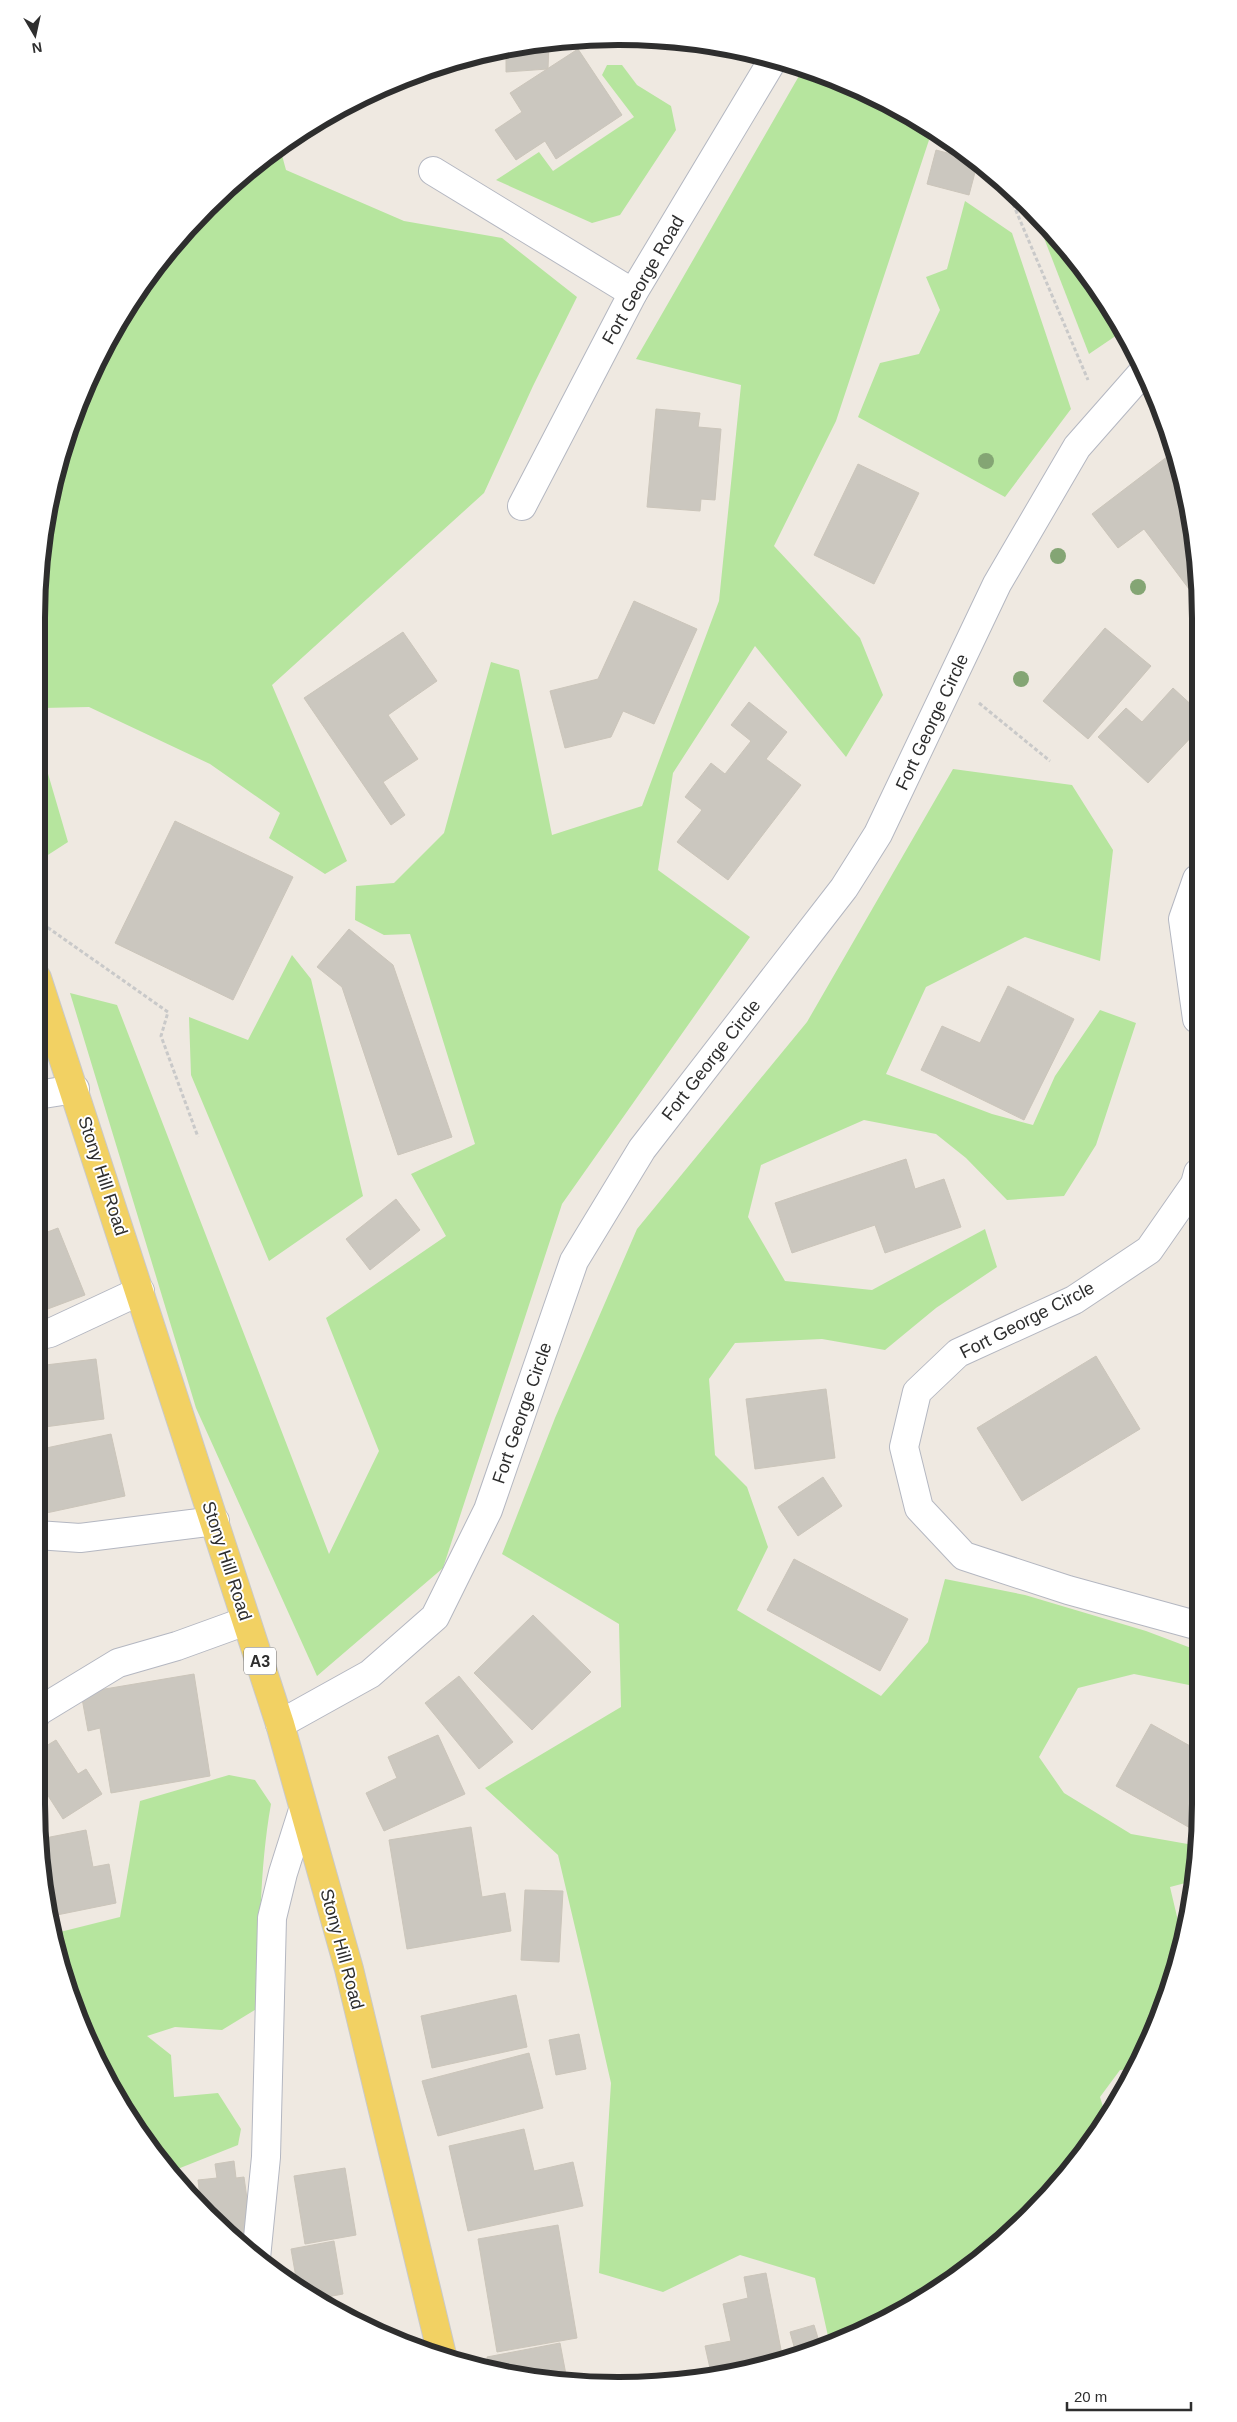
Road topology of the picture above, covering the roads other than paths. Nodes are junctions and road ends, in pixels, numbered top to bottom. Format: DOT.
graph roads {
  1 [pos="769,66"];
  2 [pos="433,170"];
  3 [pos="633,293"];
  4 [pos="1138,377"];
  5 [pos="522,506"];
  6 [pos="1192,893"];
  7 [pos="1192,983"];
  8 [pos="45,1001"];
  9 [pos="75,1089"];
  10 [pos="45,1094"];
  11 [pos="1192,1188"];
  12 [pos="140,1291"];
  13 [pos="45,1334"];
  14 [pos="215,1521"];
  15 [pos="45,1536"];
  16 [pos="246,1620"];
  17 [pos="1192,1624"];
  18 [pos="45,1707"];
  19 [pos="280,1724"];
  20 [pos="303,1810"];
  21 [pos="257,2248"];
  22 [pos="441,2349"];
  1 -- 3 [label="street, Fort George Road"];
  2 -- 3 [label="street"];
  3 -- 5 [label="street, Fort George Road"];
  4 -- 19 [label="street, Fort George Circle"];
  6 -- 7 [label="street"];
  8 -- 9 [label="main road, Stony Hill Road / A3"];
  9 -- 10 [label="street"];
  9 -- 12 [label="main road, Stony Hill Road / A3"];
  11 -- 17 [label="street, Fort George Circle"];
  12 -- 13 [label="street"];
  12 -- 14 [label="main road, Stony Hill Road / A3"];
  14 -- 15 [label="street"];
  14 -- 16 [label="main road, Stony Hill Road / A3"];
  16 -- 18 [label="street"];
  16 -- 19 [label="main road, Stony Hill Road / A3"];
  19 -- 20 [label="main road, Stony Hill Road / A3"];
  20 -- 21 [label="street"];
  20 -- 22 [label="main road, Stony Hill Road / A3"];
}
